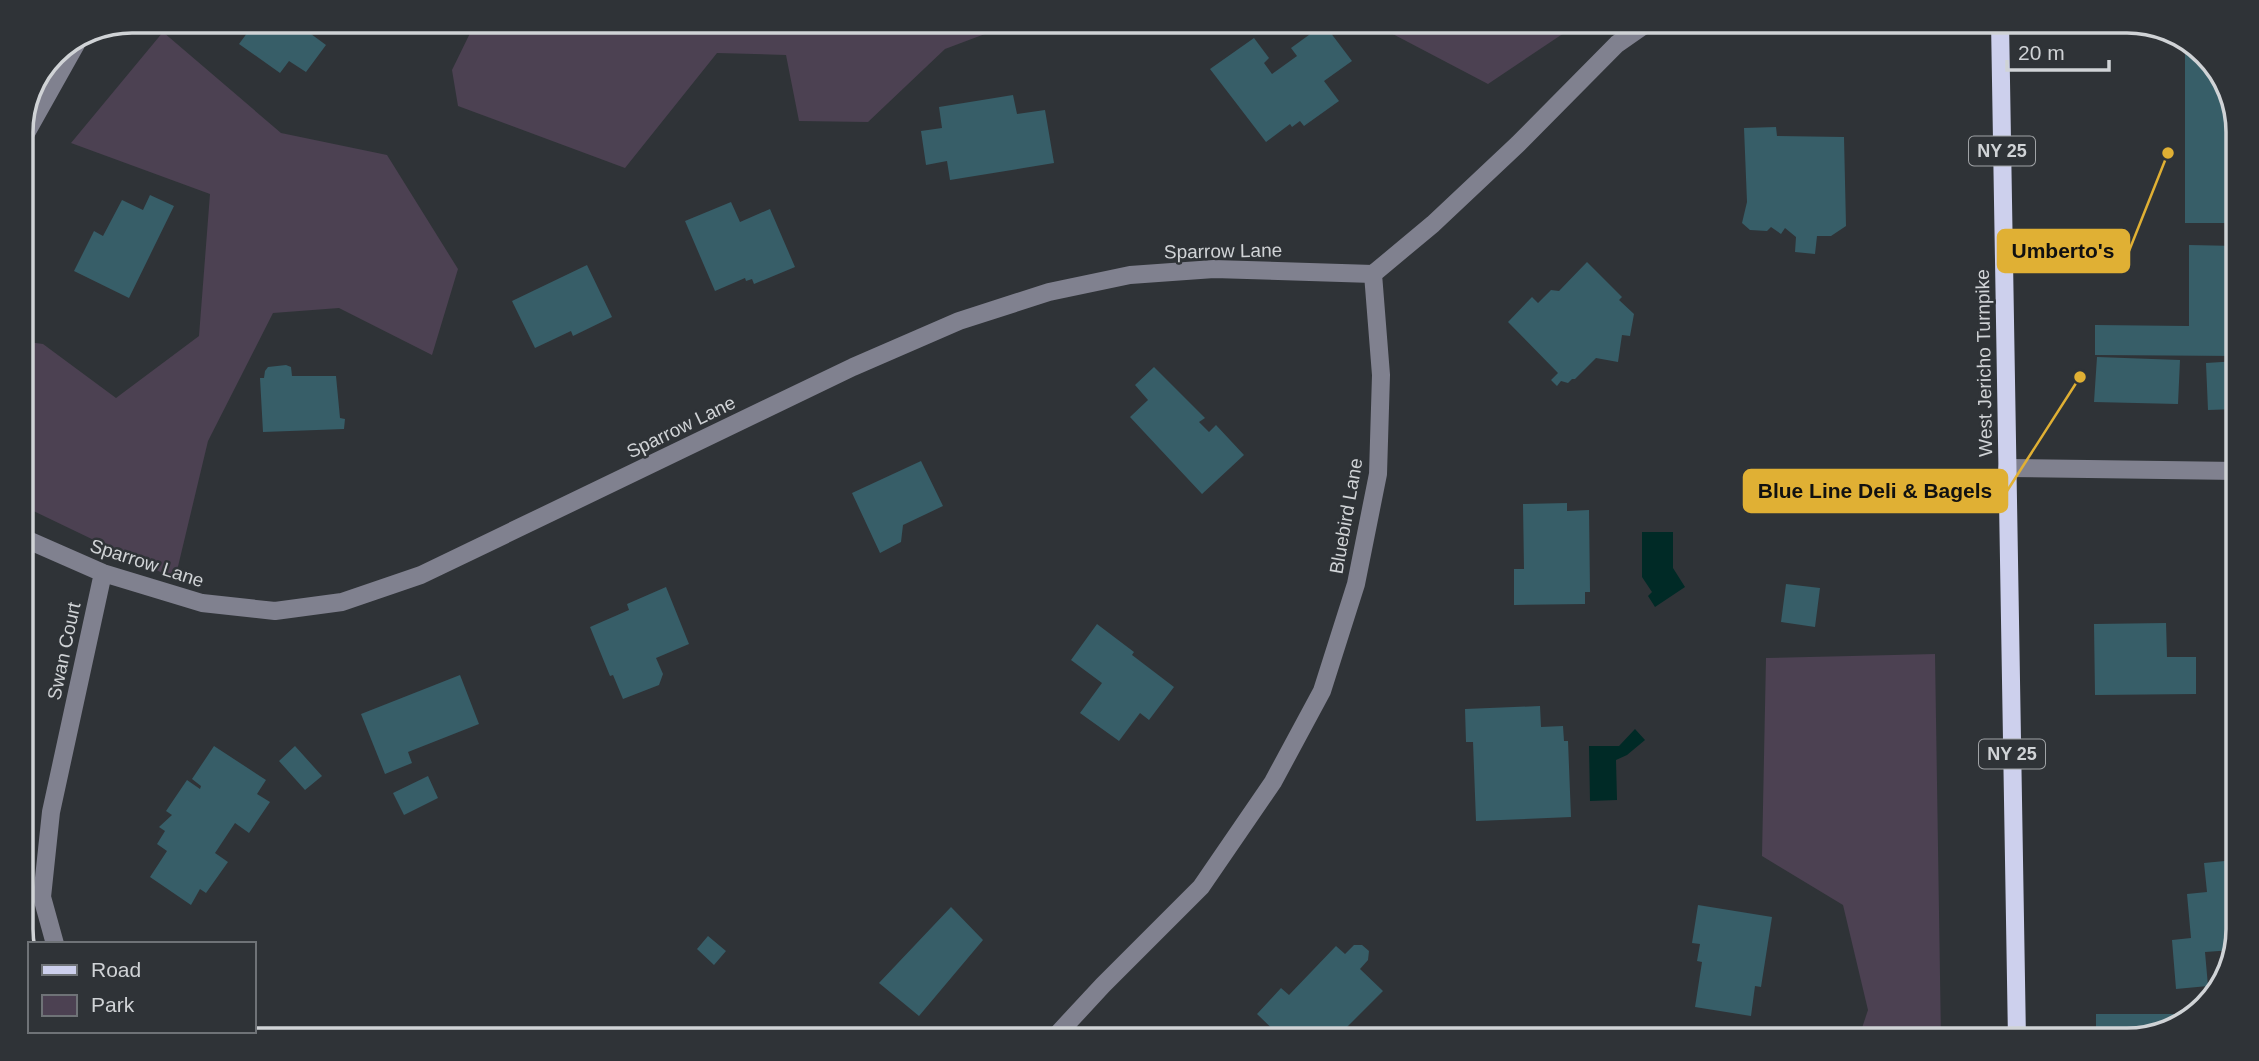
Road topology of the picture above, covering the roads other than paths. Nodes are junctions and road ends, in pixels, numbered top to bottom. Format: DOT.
graph roads {
  1 [pos="1632,33"];
  2 [pos="2000,33"];
  3 [pos="69,57"];
  4 [pos="35,117"];
  5 [pos="1373,274"];
  6 [pos="2007,468"];
  7 [pos="2226,471"];
  8 [pos="33,542"];
  9 [pos="103,573"];
  10 [pos="54,942"];
  11 [pos="1063,1028"];
  12 [pos="2017,1028"];
  1 -- 5 [label="street"];
  2 -- 6 [label="main road, West Jericho Turnpike / NY 25"];
  3 -- 4 [label="street"];
  5 -- 9 [label="street, Sparrow Lane"];
  5 -- 11 [label="street, Bluebird Lane"];
  6 -- 7 [label="street"];
  6 -- 12 [label="main road, West Jericho Turnpike / NY 25"];
  8 -- 9 [label="street, Sparrow Lane"];
  9 -- 10 [label="street, Swan Court"];
}
